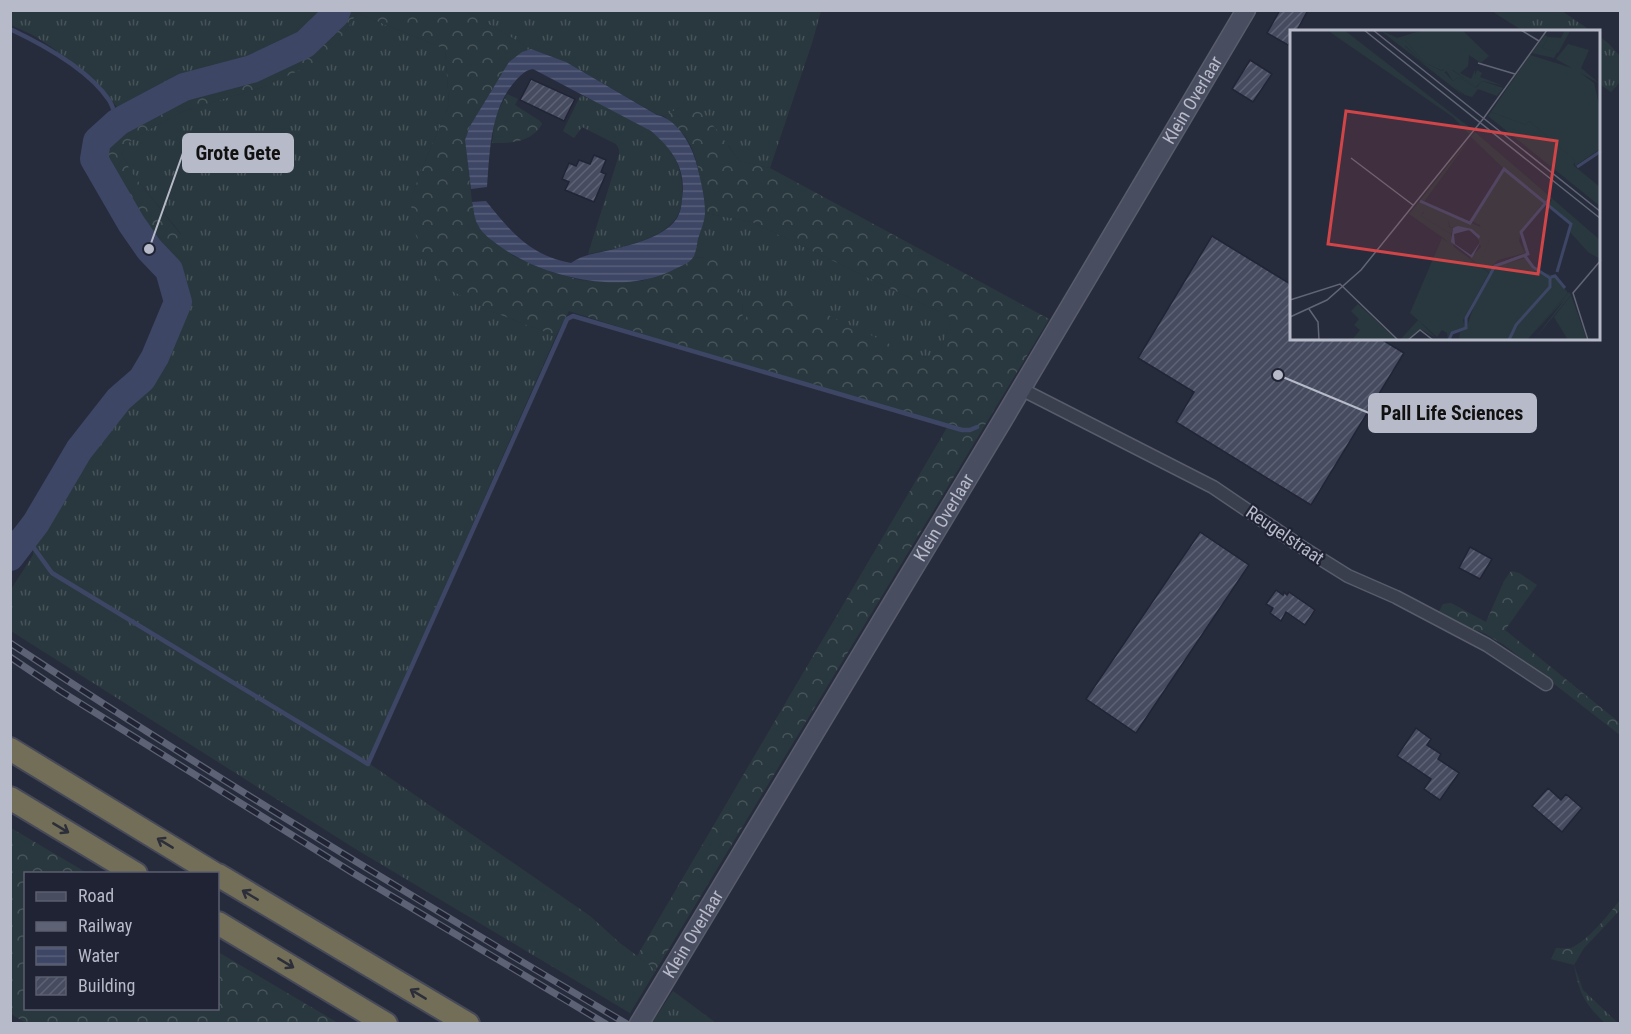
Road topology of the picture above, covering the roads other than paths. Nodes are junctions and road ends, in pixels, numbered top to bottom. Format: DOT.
graph roads {
  1 [pos="1246,10"];
  2 [pos="1021,389"];
  3 [pos="1546,684"];
  4 [pos="10,749"];
  5 [pos="10,798"];
  6 [pos="134,872"];
  7 [pos="213,872"];
  8 [pos="219,876"];
  9 [pos="219,924"];
  10 [pos="386,1023"];
  11 [pos="468,1023"];
  12 [pos="639,1023"];
  1 -- 2 [label="main road, Klein Overlaar"];
  2 -- 3 [label="street, Reugelstraat"];
  2 -- 12 [label="main road, Klein Overlaar"];
  7 -- 4 [label="highway, one-way"];
  5 -- 6 [label="highway, one-way"];
  11 -- 8 [label="highway, one-way"];
  9 -- 10 [label="highway, one-way"];
}
